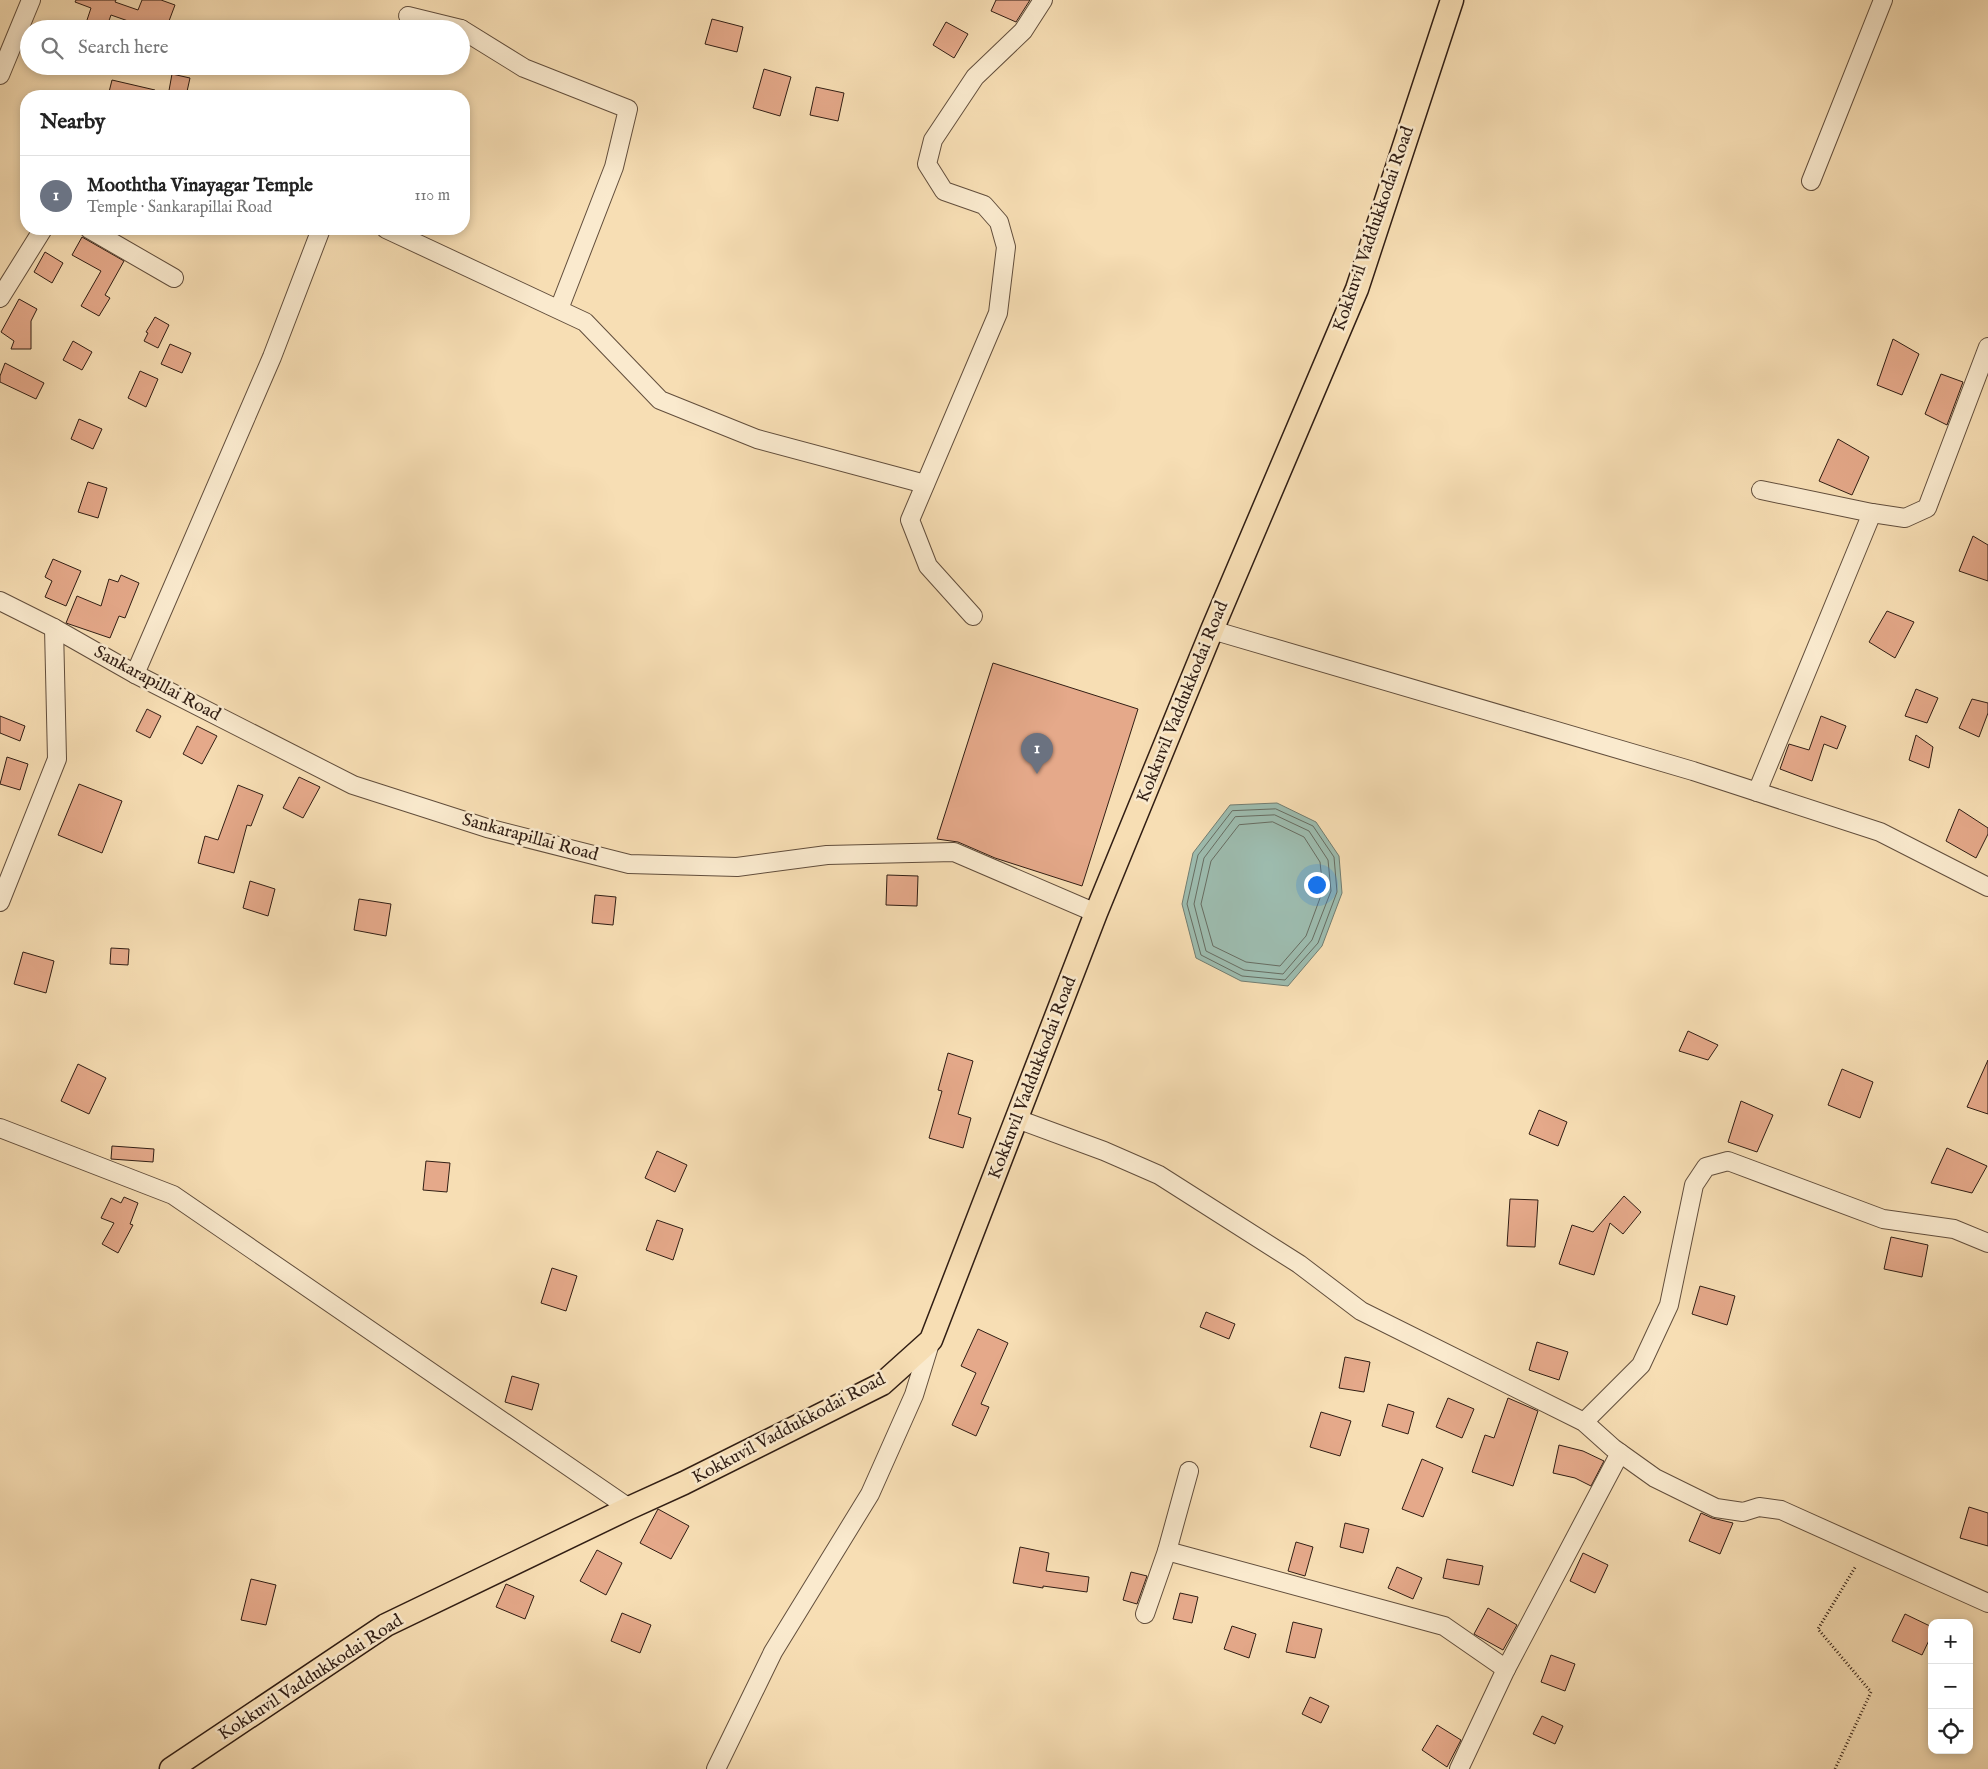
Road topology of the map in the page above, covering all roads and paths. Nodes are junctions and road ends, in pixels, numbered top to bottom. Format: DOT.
graph roads {
  1 [pos="32,0"];
  2 [pos="1043,0"];
  3 [pos="1452,0"];
  4 [pos="1884,0"];
  5 [pos="408,16"];
  6 [pos="23,20"];
  7 [pos="424,20"];
  8 [pos="20,28"];
  9 [pos="470,35"];
  10 [pos="0,75"];
  11 [pos="1811,182"];
  12 [pos="39,235"];
  13 [pos="99,235"];
  14 [pos="319,235"];
  15 [pos="399,235"];
  16 [pos="174,278"];
  17 [pos="0,298"];
  18 [pos="559,309"];
  19 [pos="1988,347"];
  20 [pos="1983,374"];
  21 [pos="925,484"];
  22 [pos="1761,490"];
  23 [pos="1872,513"];
  24 [pos="0,601"];
  25 [pos="973,616"];
  26 [pos="54,628"];
  27 [pos="1212,630"];
  28 [pos="135,674"];
  29 [pos="1757,792"];
  30 [pos="1988,887"];
  31 [pos="0,902"];
  32 [pos="1096,913"];
  33 [pos="1017,1119"];
  34 [pos="0,1128"];
  35 [pos="1988,1243"];
  36 [pos="931,1340"];
  37 [pos="1584,1422"];
  38 [pos="1620,1453"];
  39 [pos="1189,1471"];
  40 [pos="629,1508"];
  41 [pos="1167,1551"];
  42 [pos="1856,1566"];
  43 [pos="1988,1603"];
  44 [pos="1145,1614"];
  45 [pos="1506,1669"];
  46 [pos="171,1769"];
  47 [pos="716,1769"];
  48 [pos="1459,1769"];
  49 [pos="1835,1769"];
  1 -- 6 [label="street"];
  2 -- 21 [label="street"];
  3 -- 27 [label="main road, Kokkuvil Vaddukkodai Road"];
  4 -- 11 [label="street"];
  5 -- 7 [label="street"];
  8 -- 10 [label="street"];
  9 -- 18 [label="street"];
  12 -- 17 [label="street"];
  13 -- 16 [label="street"];
  14 -- 28 [label="street"];
  15 -- 18 [label="street"];
  18 -- 21 [label="street"];
  19 -- 20 [label="street"];
  20 -- 23 [label="street"];
  21 -- 25 [label="street"];
  22 -- 23 [label="street"];
  23 -- 29 [label="street"];
  24 -- 26 [label="street, Sankarapillai Road"];
  26 -- 28 [label="street, Sankarapillai Road"];
  26 -- 31 [label="street"];
  27 -- 29 [label="street"];
  27 -- 32 [label="main road, Kokkuvil Vaddukkodai Road"];
  28 -- 32 [label="street, Sankarapillai Road"];
  29 -- 30 [label="street"];
  32 -- 33 [label="main road, Kokkuvil Vaddukkodai Road"];
  33 -- 36 [label="main road, Kokkuvil Vaddukkodai Road"];
  33 -- 37 [label="street"];
  34 -- 40 [label="street"];
  35 -- 37 [label="street"];
  36 -- 40 [label="main road, Kokkuvil Vaddukkodai Road"];
  36 -- 47 [label="street"];
  37 -- 38 [label="street"];
  38 -- 43 [label="street"];
  38 -- 45 [label="street"];
  39 -- 41 [label="street"];
  40 -- 46 [label="main road, Kokkuvil Vaddukkodai Road"];
  41 -- 44 [label="street"];
  41 -- 45 [label="street"];
  42 -- 49 [label="path"];
  45 -- 48 [label="street"];
}
